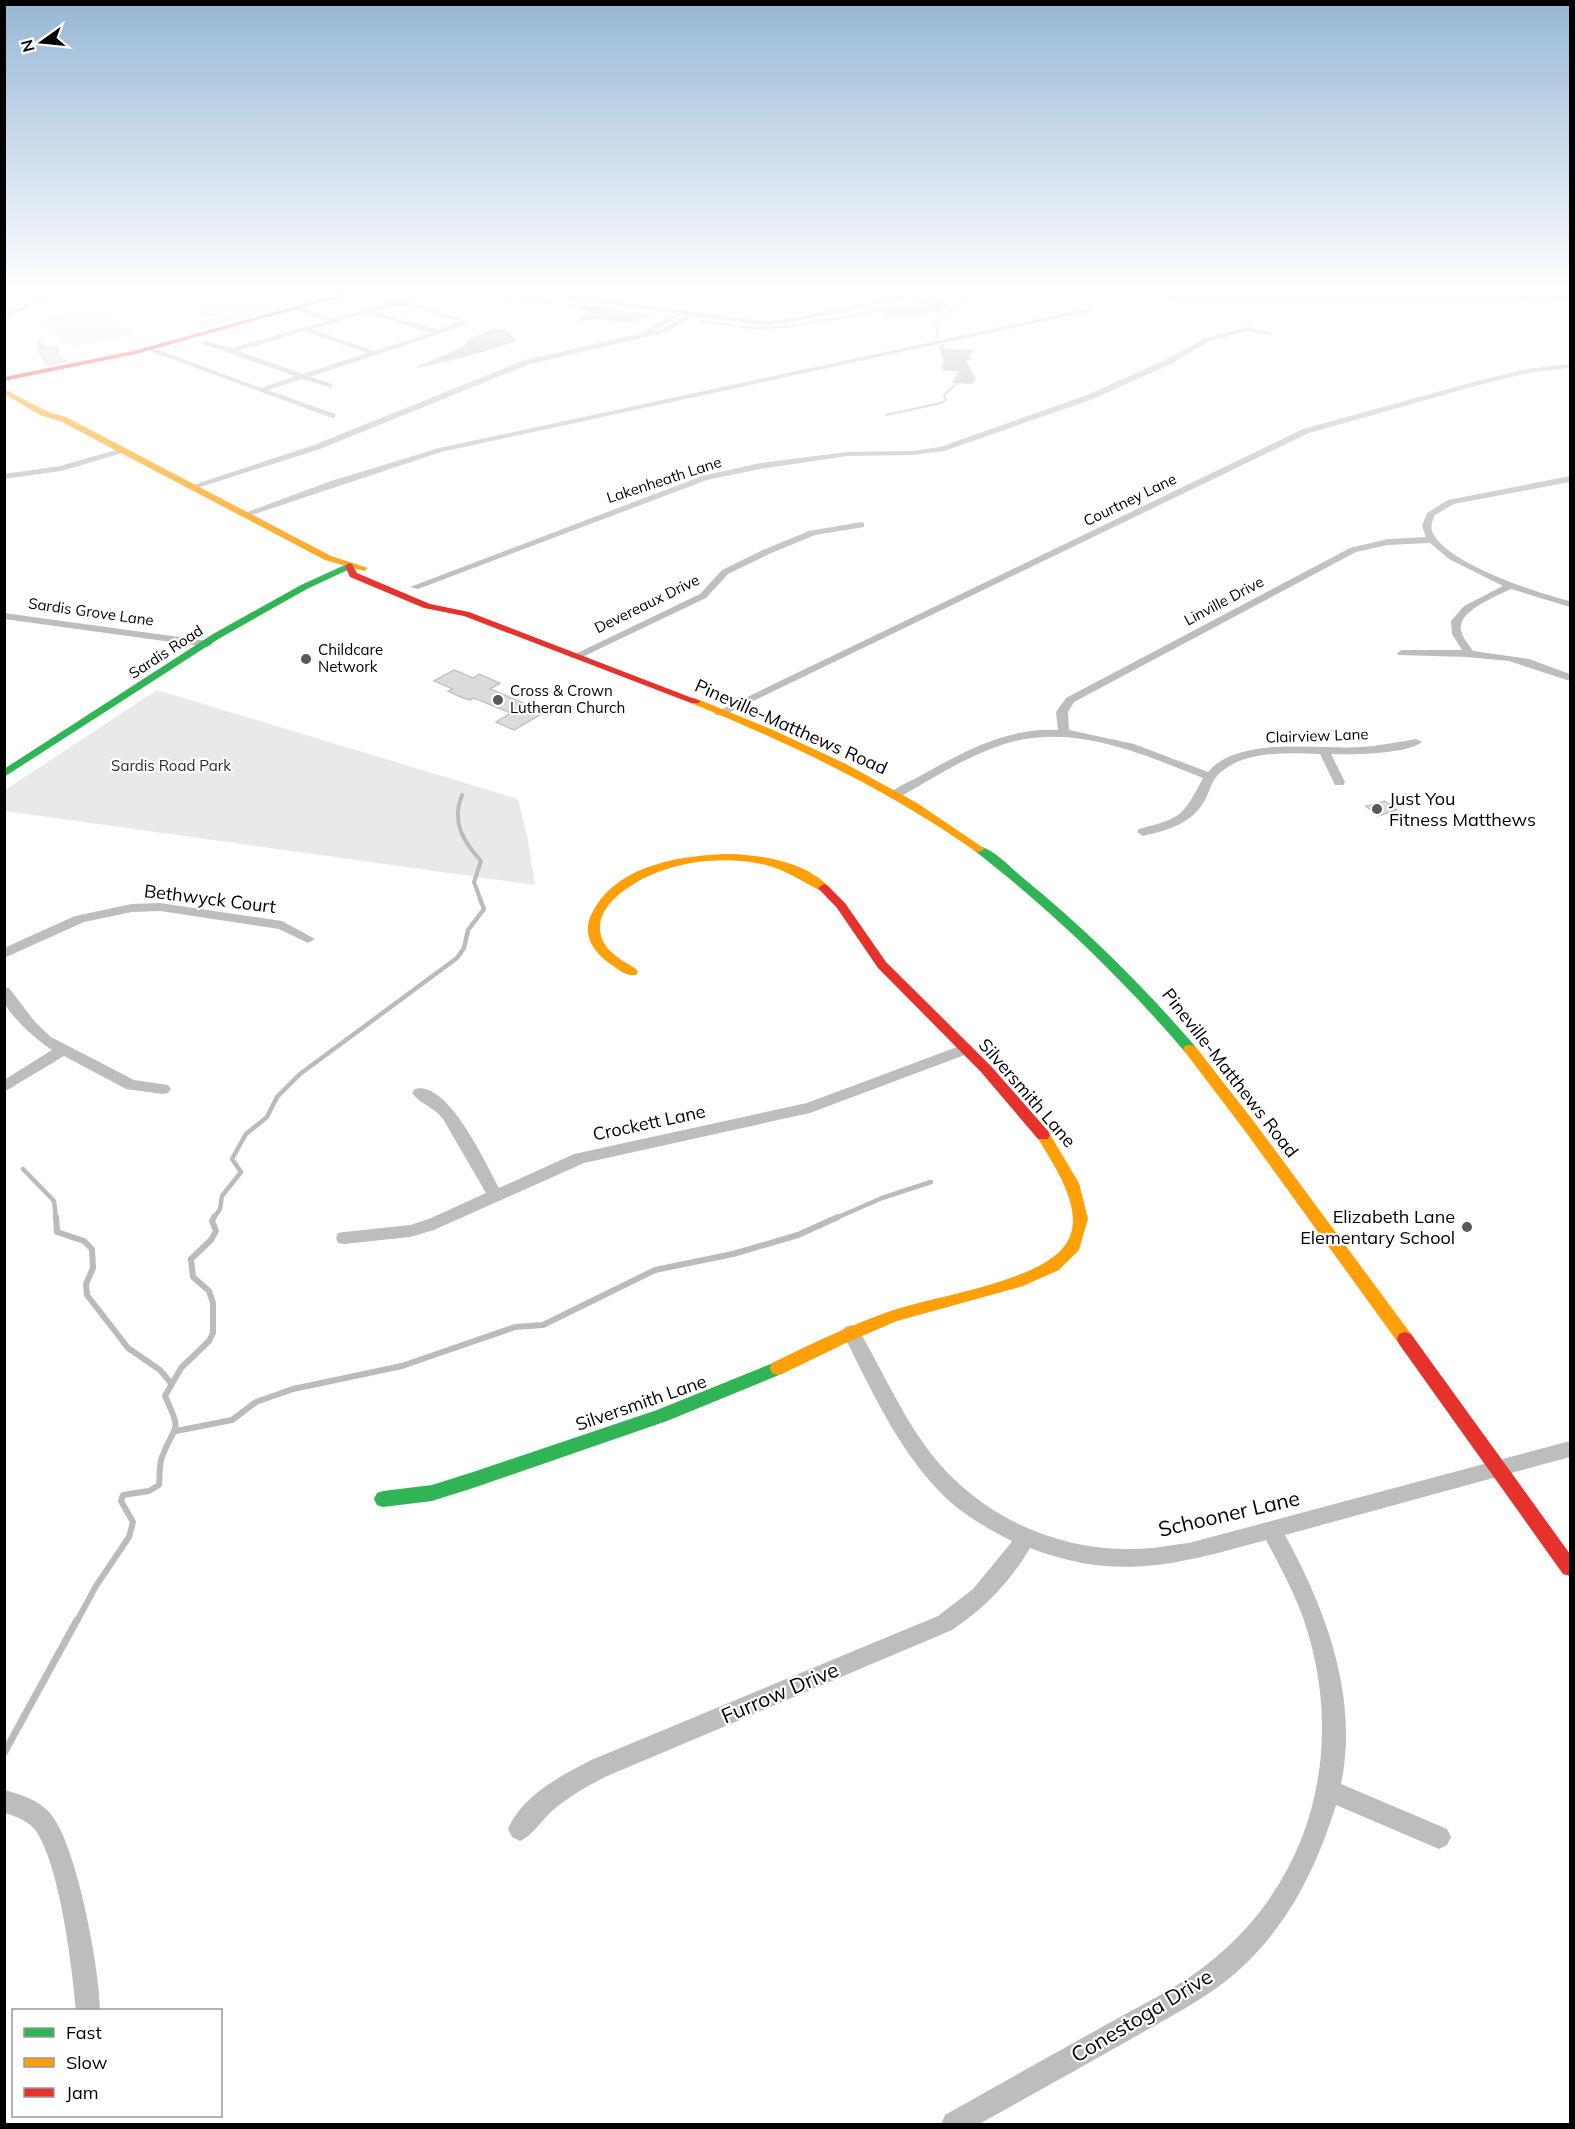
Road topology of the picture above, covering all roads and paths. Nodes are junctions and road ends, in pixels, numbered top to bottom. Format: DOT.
graph roads {
  1 [pos="24,391"];
  2 [pos="265,391"];
  3 [pos="455,391"];
  4 [pos="711,391"];
  5 [pos="1104,391"];
  6 [pos="1449,391"];
  7 [pos="332,416"];
  8 [pos="123,450"];
  9 [pos="4,477"];
  10 [pos="1570,479"];
  11 [pos="194,486"];
  12 [pos="246,514"];
  13 [pos="861,525"];
  14 [pos="1432,540"];
  15 [pos="349,566"];
  16 [pos="1510,586"];
  17 [pos="415,587"];
  18 [pos="1570,604"];
  19 [pos="443,607"];
  20 [pos="4,616"];
  21 [pos="208,644"];
  22 [pos="1469,652"];
  23 [pos="1402,653"];
  24 [pos="574,657"];
  25 [pos="1570,678"];
  26 [pos="720,713"];
  27 [pos="1064,733"];
  28 [pos="1416,742"];
  29 [pos="1324,751"];
  30 [pos="4,774"];
  31 [pos="1209,776"];
  32 [pos="1339,782"];
  33 [pos="894,795"];
  34 [pos="1143,832"];
  35 [pos="308,939"];
  36 [pos="4,954"];
  37 [pos="633,972"];
  38 [pos="4,990"];
  39 [pos="64,1049"];
  40 [pos="965,1049"];
  41 [pos="4,1087"];
  42 [pos="163,1089"];
  43 [pos="420,1093"];
  44 [pos="496,1196"];
  45 [pos="344,1238"];
  46 [pos="851,1332"];
  47 [pos="1570,1449"];
  48 [pos="1500,1469"];
  49 [pos="383,1499"];
  50 [pos="1271,1530"];
  51 [pos="1025,1538"];
  52 [pos="1570,1568"];
  53 [pos="1328,1790"];
  54 [pos="4,1801"];
  55 [pos="520,1829"];
  56 [pos="1439,1837"];
  57 [pos="88,2009"];
  58 [pos="954,2124"];
  1 -- 8 [label="main road"];
  2 -- 7 [label="street"];
  3 -- 11 [label="street"];
  4 -- 12 [label="street"];
  5 -- 17 [label="street, Lakenheath Lane"];
  6 -- 26 [label="street, Courtney Lane"];
  8 -- 9 [label="street"];
  8 -- 11 [label="main road"];
  10 -- 14 [label="street"];
  11 -- 12 [label="main road"];
  12 -- 15 [label="main road"];
  13 -- 24 [label="street, Devereaux Drive"];
  14 -- 16 [label="street"];
  14 -- 27 [label="street, Linville Drive"];
  15 -- 17 [label="main road, Pineville-Matthews Road"];
  15 -- 19 [label="main road, Pineville-Matthews Road"];
  15 -- 21 [label="main road, Sardis Road"];
  16 -- 18 [label="street"];
  16 -- 22 [label="street"];
  17 -- 19 [label="main road, Pineville-Matthews Road"];
  19 -- 24 [label="main road, Pineville-Matthews Road"];
  20 -- 21 [label="street, Sardis Grove Lane"];
  21 -- 30 [label="main road, Sardis Road"];
  22 -- 23 [label="street"];
  22 -- 25 [label="street"];
  24 -- 26 [label="main road, Pineville-Matthews Road"];
  26 -- 33 [label="main road, Pineville-Matthews Road"];
  27 -- 31 [label="street"];
  27 -- 33 [label="street"];
  28 -- 29 [label="street, Clairview Lane"];
  29 -- 31 [label="street, Clairview Lane"];
  29 -- 32 [label="street"];
  31 -- 34 [label="street, Clairview Lane"];
  33 -- 48 [label="main road, Pineville-Matthews Road"];
  35 -- 36 [label="street, Bethwyck Court"];
  37 -- 40 [label="main road, Silversmith Lane"];
  38 -- 39 [label="street"];
  39 -- 41 [label="street"];
  39 -- 42 [label="street"];
  40 -- 44 [label="street, Crockett Lane"];
  40 -- 46 [label="main road, Silversmith Lane"];
  43 -- 44 [label="street"];
  44 -- 45 [label="street, Crockett Lane"];
  46 -- 49 [label="main road, Silversmith Lane"];
  46 -- 51 [label="street, Schooner Lane"];
  47 -- 48 [label="street, Schooner Lane"];
  48 -- 50 [label="street, Schooner Lane"];
  48 -- 52 [label="main road, Pineville-Matthews Road"];
  50 -- 51 [label="street, Schooner Lane"];
  50 -- 53 [label="street, Conestoga Drive"];
  51 -- 55 [label="street, Furrow Drive"];
  53 -- 56 [label="street"];
  53 -- 58 [label="street, Conestoga Drive"];
  54 -- 57 [label="street"];
}
